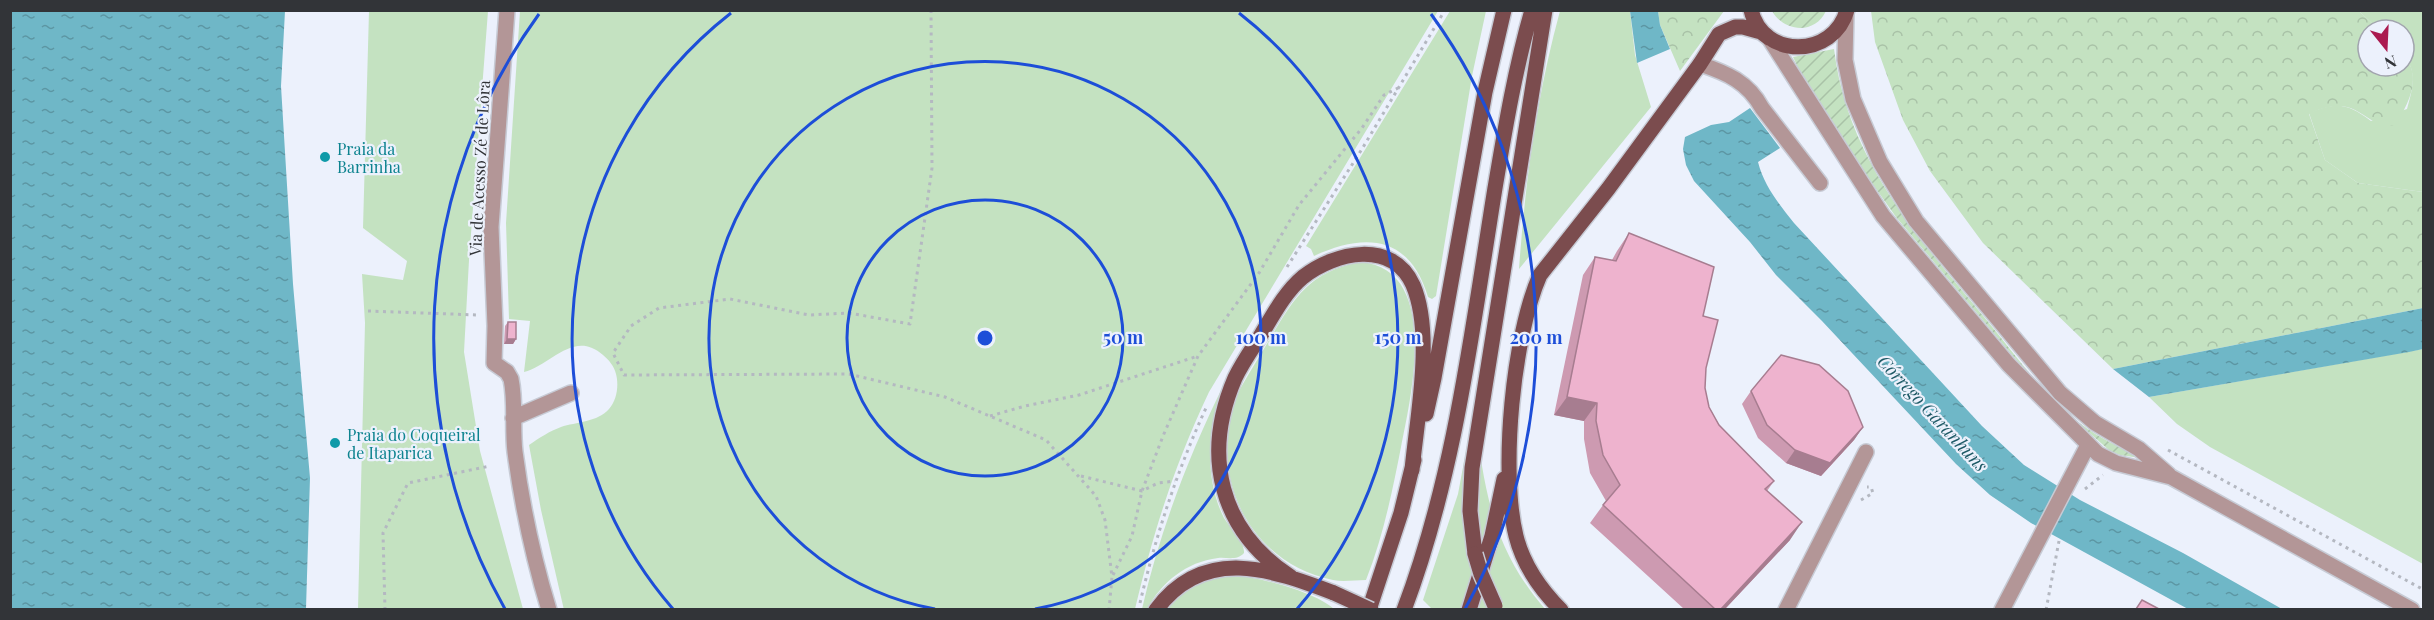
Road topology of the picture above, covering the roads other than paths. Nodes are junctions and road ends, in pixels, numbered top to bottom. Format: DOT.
graph roads {
  1 [pos="507,10"];
  2 [pos="1504,10"];
  3 [pos="1532,10"];
  4 [pos="1545,10"];
  5 [pos="1752,10"];
  6 [pos="1846,12"];
  7 [pos="1768,38"];
  8 [pos="1700,64"];
  9 [pos="1820,183"];
  10 [pos="571,393"];
  11 [pos="513,418"];
  12 [pos="2088,445"];
  13 [pos="1509,451"];
  14 [pos="1866,452"];
  15 [pos="1412,470"];
  16 [pos="2171,477"];
  17 [pos="1291,577"];
  18 [pos="1496,608"];
  19 [pos="549,609"];
  20 [pos="1156,609"];
  21 [pos="1370,609"];
  22 [pos="1404,609"];
  23 [pos="1468,609"];
  24 [pos="1562,609"];
  25 [pos="1786,609"];
  26 [pos="2002,609"];
  27 [pos="2412,609"];
  1 -- 11 [label="street, Via de Acesso Zé de Lôra"];
  2 -- 15 [label="main road"];
  3 -- 22 [label="main road"];
  4 -- 18 [label="main road, bridge"];
  5 -- 7 [label="main road"];
  6 -- 7 [label="main road"];
  6 -- 16 [label="street"];
  7 -- 8 [label="main road"];
  7 -- 12 [label="street"];
  8 -- 9 [label="street"];
  8 -- 13 [label="main road"];
  10 -- 11 [label="street"];
  11 -- 19 [label="street"];
  12 -- 16 [label="street"];
  12 -- 26 [label="street"];
  13 -- 23 [label="main road"];
  13 -- 24 [label="main road"];
  14 -- 25 [label="street"];
  15 -- 17 [label="main road"];
  15 -- 21 [label="main road"];
  16 -- 27 [label="street"];
  17 -- 20 [label="main road"];
  17 -- 21 [label="main road, bridge"];
}
